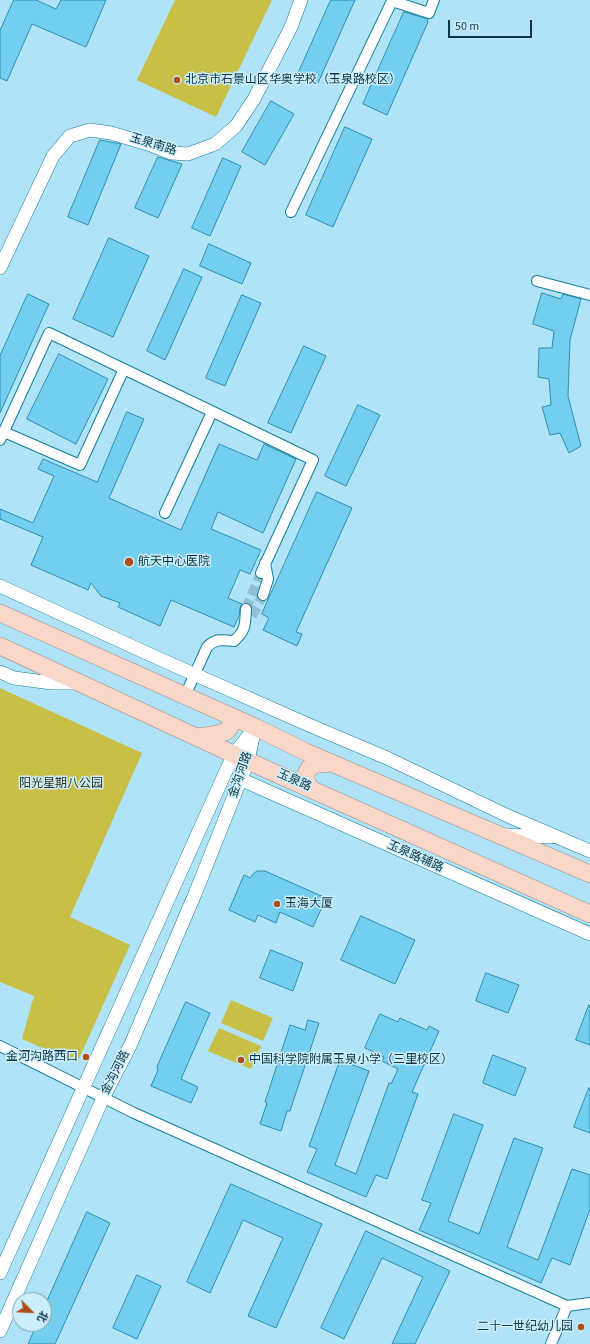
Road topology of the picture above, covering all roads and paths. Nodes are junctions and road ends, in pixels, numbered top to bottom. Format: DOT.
graph roads {
  1 [pos="301,0"];
  2 [pos="434,0"];
  3 [pos="291,212"];
  4 [pos="0,268"];
  5 [pos="537,281"];
  6 [pos="590,296"];
  7 [pos="124,369"];
  8 [pos="212,412"];
  9 [pos="2,436"];
  10 [pos="165,513"];
  11 [pos="265,563"];
  12 [pos="261,572"];
  13 [pos="0,586"];
  14 [pos="263,595"];
  15 [pos="249,612"];
  16 [pos="0,613"];
  17 [pos="0,646"];
  18 [pos="0,672"];
  19 [pos="195,674"];
  20 [pos="81,683"];
  21 [pos="185,696"];
  22 [pos="228,715"];
  23 [pos="255,727"];
  24 [pos="197,736"];
  25 [pos="241,757"];
  26 [pos="332,763"];
  27 [pos="240,778"];
  28 [pos="309,787"];
  29 [pos="501,835"];
  30 [pos="558,837"];
  31 [pos="590,851"];
  32 [pos="590,874"];
  33 [pos="590,914"];
  34 [pos="590,934"];
  35 [pos="0,1046"];
  36 [pos="83,1088"];
  37 [pos="103,1098"];
  38 [pos="0,1274"];
  39 [pos="590,1303"];
  40 [pos="567,1306"];
  41 [pos="0,1331"];
  42 [pos="551,1344"];
  1 -- 4 [label="street, 玉泉南路"];
  2 -- 3 [label="street"];
  5 -- 6 [label="street"];
  7 -- 8 [label="street"];
  7 -- 9 [label="street"];
  7 -- 9 [label="street"];
  8 -- 10 [label="street"];
  8 -- 11 [label="street"];
  11 -- 12 [label="street"];
  11 -- 14 [label="street"];
  13 -- 19 [label="street"];
  15 -- 19 [label="street"];
  16 -- 21 [label="main road"];
  17 -- 20 [label="main road, 玉泉路"];
  18 -- 20 [label="street"];
  19 -- 21 [label="street"];
  19 -- 30 [label="street"];
  20 -- 24 [label="main road, 玉泉路"];
  21 -- 22 [label="main road"];
  22 -- 23 [label="main road"];
  22 -- 24 [label="main road"];
  23 -- 25 [label="street, 金沟河路"];
  23 -- 26 [label="main road"];
  24 -- 25 [label="main road, 玉泉路"];
  25 -- 27 [label="street, 金沟河路"];
  25 -- 28 [label="main road, 玉泉路"];
  25 -- 36 [label="street, 金沟河路"];
  26 -- 28 [label="main road"];
  26 -- 29 [label="main road"];
  27 -- 34 [label="street, 玉泉路辅路"];
  27 -- 37 [label="street, 金沟河路"];
  28 -- 33 [label="main road, 玉泉路"];
  29 -- 30 [label="street"];
  29 -- 32 [label="main road"];
  30 -- 31 [label="street"];
  35 -- 36 [label="street"];
  36 -- 37 [label="street"];
  36 -- 38 [label="street, 金沟河路"];
  37 -- 40 [label="street"];
  37 -- 41 [label="street, 金沟河路"];
  39 -- 40 [label="street"];
  40 -- 42 [label="street"];
}
